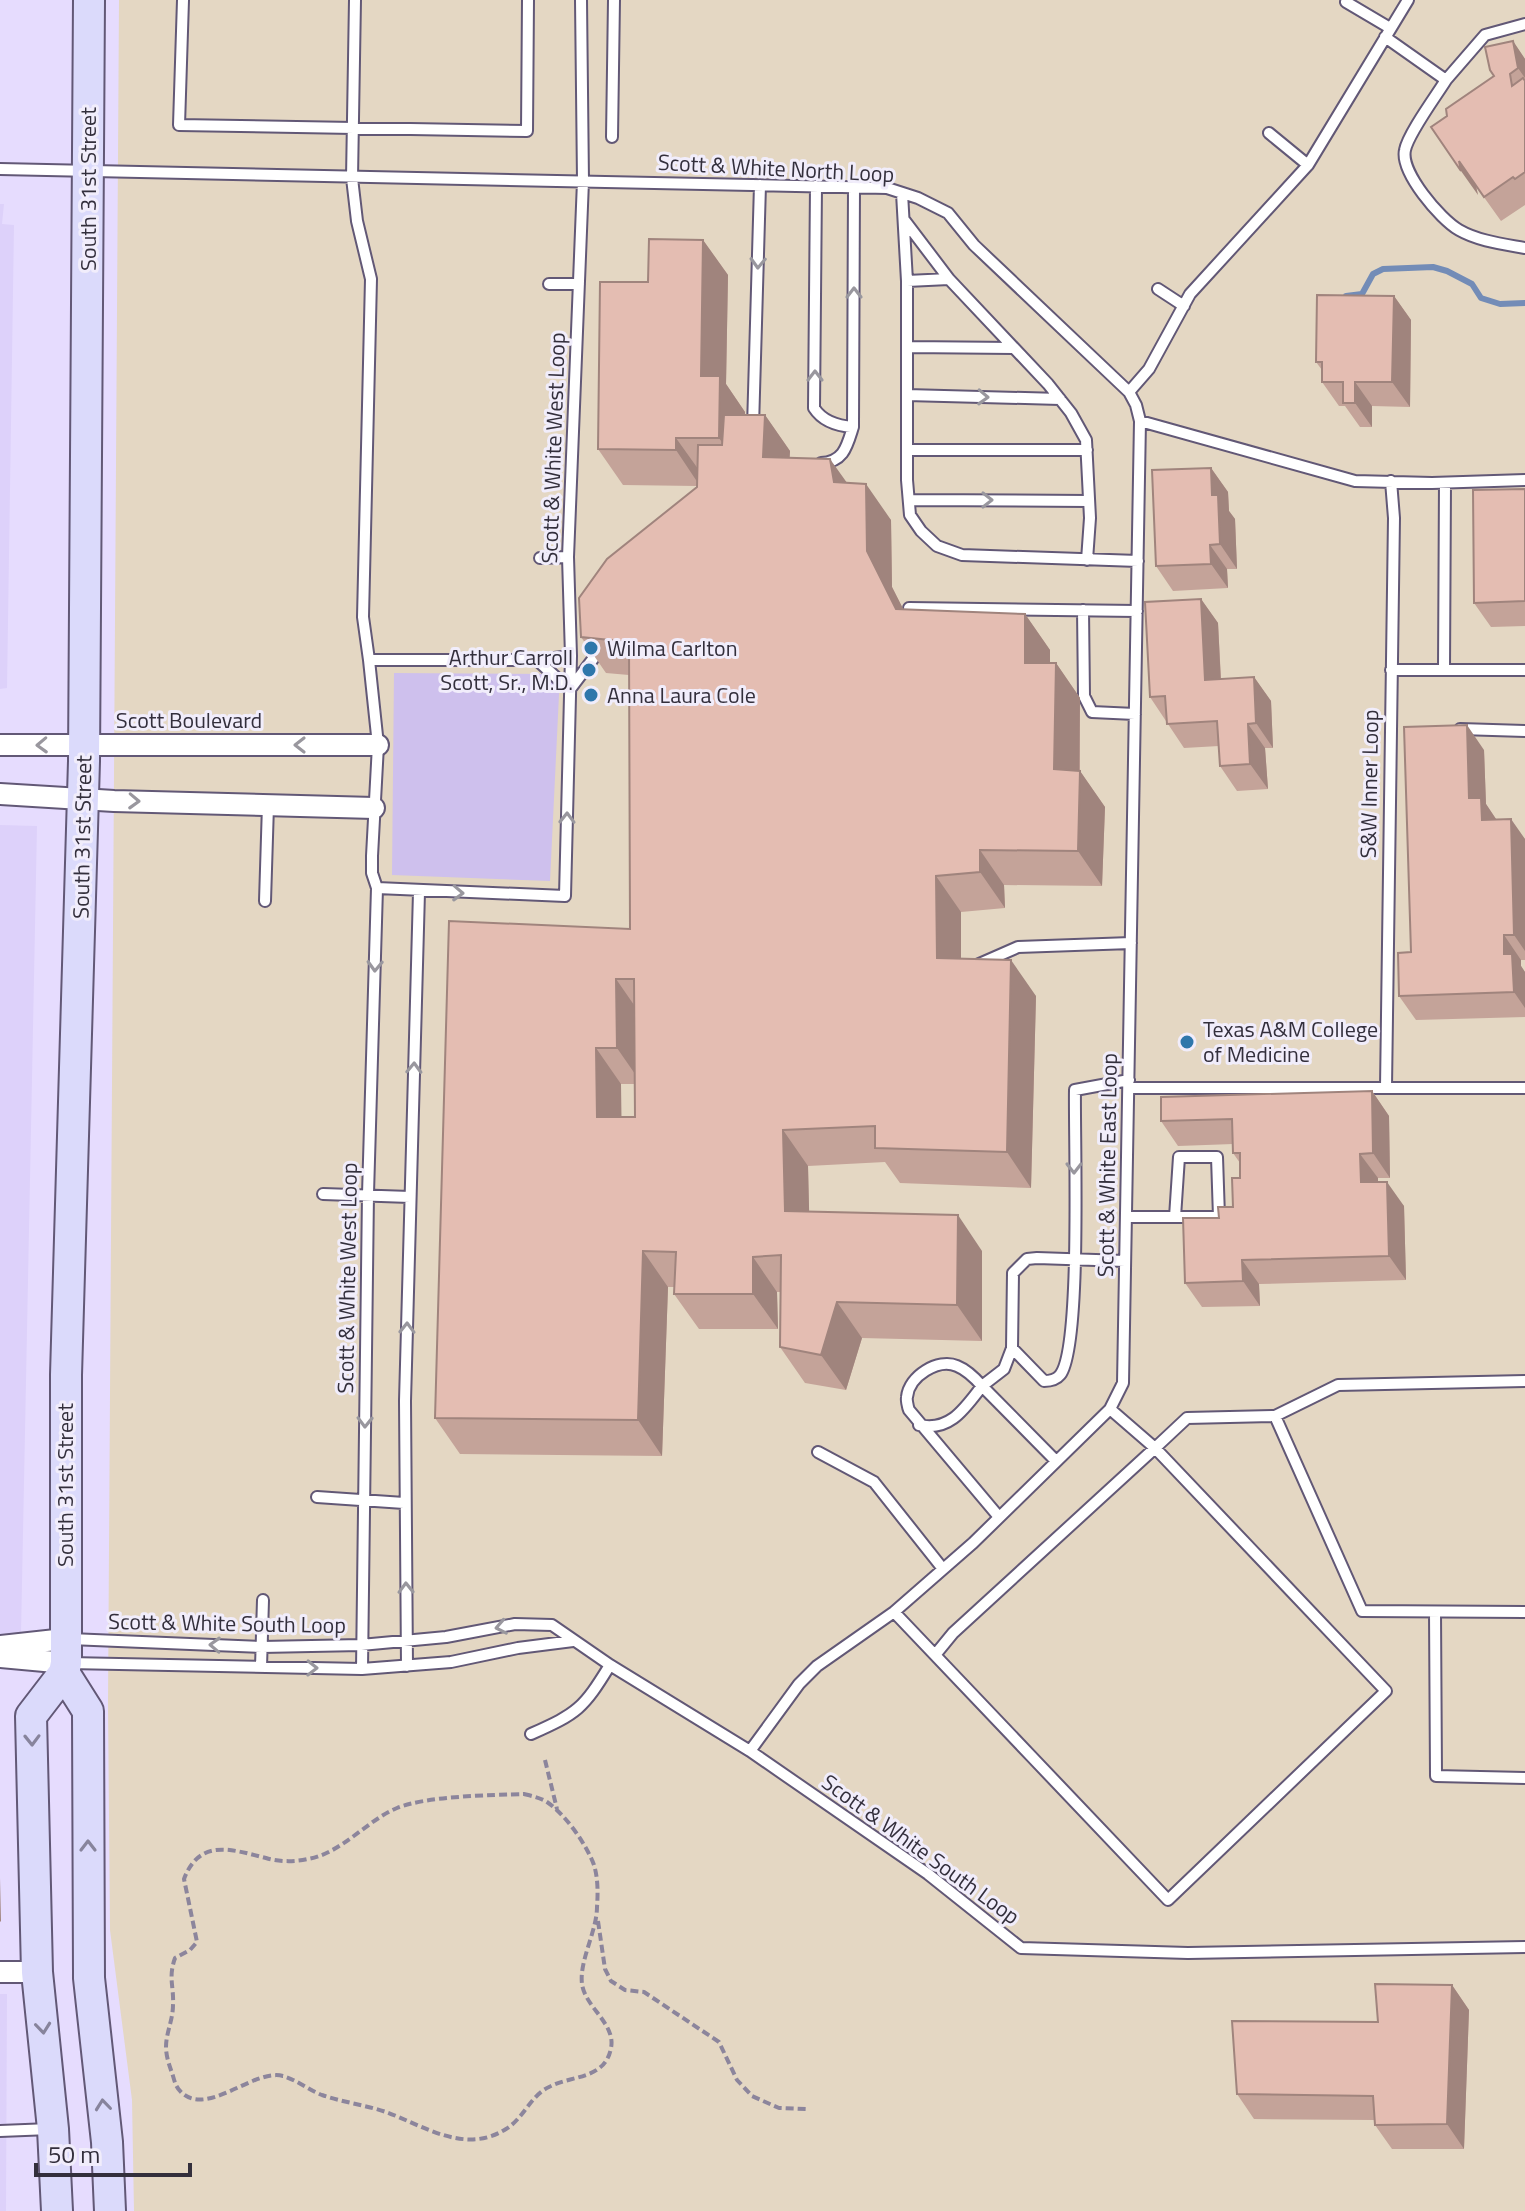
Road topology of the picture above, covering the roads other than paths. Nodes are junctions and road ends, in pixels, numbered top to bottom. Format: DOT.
graph roads {
  1 [pos="89,0"];
  2 [pos="183,0"];
  3 [pos="355,0"];
  4 [pos="528,0"];
  5 [pos="581,0"];
  6 [pos="614,0"];
  7 [pos="1408,0"];
  8 [pos="1346,2"];
  9 [pos="1525,24"];
  10 [pos="1388,32"];
  11 [pos="1446,80"];
  12 [pos="355,128"];
  13 [pos="1269,133"];
  14 [pos="612,137"];
  15 [pos="1308,165"];
  16 [pos="0,169"];
  17 [pos="87,169"];
  18 [pos="352,178"];
  19 [pos="583,181"];
  20 [pos="760,185"];
  21 [pos="816,186"];
  22 [pos="854,187"];
  23 [pos="902,193"];
  24 [pos="904,219"];
  25 [pos="1525,248"];
  26 [pos="949,279"];
  27 [pos="907,281"];
  28 [pos="549,284"];
  29 [pos="579,284"];
  30 [pos="1158,289"];
  31 [pos="1184,306"];
  32 [pos="907,347"];
  33 [pos="1014,348"];
  34 [pos="1129,392"];
  35 [pos="907,395"];
  36 [pos="1060,399"];
  37 [pos="1140,421"];
  38 [pos="853,427"];
  39 [pos="757,438"];
  40 [pos="907,450"];
  41 [pos="1087,450"];
  42 [pos="803,463"];
  43 [pos="1525,480"];
  44 [pos="1391,481"];
  45 [pos="1445,483"];
  46 [pos="909,500"];
  47 [pos="1089,501"];
  48 [pos="568,557"];
  49 [pos="540,558"];
  50 [pos="1087,560"];
  51 [pos="1138,561"];
  52 [pos="569,585"];
  53 [pos="585,605"];
  54 [pos="909,608"];
  55 [pos="1083,610"];
  56 [pos="1137,611"];
  57 [pos="599,651"];
  58 [pos="571,656"];
  59 [pos="369,660"];
  60 [pos="537,660"];
  61 [pos="1391,670"];
  62 [pos="1444,670"];
  63 [pos="1525,670"];
  64 [pos="570,690"];
  65 [pos="1135,714"];
  66 [pos="1390,727"];
  67 [pos="1405,728"];
  68 [pos="1450,729"];
  69 [pos="1525,731"];
  70 [pos="84,744"];
  71 [pos="0,745"];
  72 [pos="378,745"];
  73 [pos="0,794"];
  74 [pos="84,797"];
  75 [pos="268,805"];
  76 [pos="374,808"];
  77 [pos="377,888"];
  78 [pos="419,892"];
  79 [pos="265,901"];
  80 [pos="1131,943"];
  81 [pos="969,969"];
  82 [pos="1129,1084"];
  83 [pos="1386,1087"];
  84 [pos="1525,1088"];
  85 [pos="323,1194"];
  86 [pos="368,1194"];
  87 [pos="410,1197"];
  88 [pos="1126,1217"];
  89 [pos="1175,1217"];
  90 [pos="1075,1260"];
  91 [pos="1125,1261"];
  92 [pos="1012,1348"];
  93 [pos="1525,1381"];
  94 [pos="982,1386"];
  95 [pos="1110,1409"];
  96 [pos="1275,1416"];
  97 [pos="919,1425"];
  98 [pos="1155,1448"];
  99 [pos="818,1452"];
  100 [pos="1056,1461"];
  101 [pos="317,1497"];
  102 [pos="363,1501"];
  103 [pos="404,1503"];
  104 [pos="999,1517"];
  105 [pos="943,1569"];
  106 [pos="263,1600"];
  107 [pos="894,1612"];
  108 [pos="1435,1612"];
  109 [pos="1525,1612"];
  110 [pos="406,1640"];
  111 [pos="573,1641"];
  112 [pos="361,1645"];
  113 [pos="0,1646"];
  114 [pos="262,1647"];
  115 [pos="935,1655"];
  116 [pos="0,1657"];
  117 [pos="65,1659"];
  118 [pos="610,1665"];
  119 [pos="407,1666"];
  120 [pos="261,1667"];
  121 [pos="362,1669"];
  122 [pos="531,1734"];
  123 [pos="750,1751"];
  124 [pos="1525,1778"];
  125 [pos="1525,1947"];
  126 [pos="0,1972"];
  127 [pos="37,1972"];
  128 [pos="53,2129"];
  129 [pos="0,2131"];
  130 [pos="54,2203"];
  131 [pos="113,2211"];
  1 -- 17 [label="main road, South 31st Street"];
  2 -- 12 [label="lane"];
  3 -- 12 [label="lane, Scott & White West Loop"];
  4 -- 12 [label="lane"];
  5 -- 19 [label="lane, Scott & White West Loop"];
  6 -- 14 [label="lane"];
  7 -- 10 [label="lane"];
  8 -- 10 [label="lane"];
  9 -- 11 [label="lane"];
  10 -- 11 [label="lane"];
  10 -- 15 [label="lane"];
  11 -- 25 [label="lane"];
  12 -- 18 [label="lane, Scott & White West Loop"];
  13 -- 15 [label="lane"];
  15 -- 31 [label="lane"];
  16 -- 17 [label="lane, Scott & White North Loop"];
  17 -- 18 [label="lane, Scott & White North Loop"];
  17 -- 70 [label="main road, South 31st Street"];
  18 -- 19 [label="lane, Scott & White North Loop"];
  18 -- 59 [label="lane, Scott & White West Loop"];
  19 -- 20 [label="lane, Scott & White North Loop"];
  19 -- 29 [label="lane, Scott & White West Loop"];
  20 -- 21 [label="lane, Scott & White North Loop"];
  20 -- 39 [label="lane, one-way"];
  21 -- 22 [label="lane, Scott & White North Loop"];
  38 -- 21 [label="lane, one-way"];
  22 -- 23 [label="lane, Scott & White North Loop"];
  38 -- 22 [label="lane, one-way"];
  23 -- 24 [label="lane"];
  23 -- 34 [label="lane, Scott & White North Loop"];
  24 -- 26 [label="lane"];
  24 -- 27 [label="lane"];
  26 -- 27 [label="lane"];
  26 -- 33 [label="lane"];
  27 -- 32 [label="lane"];
  28 -- 29 [label="lane"];
  29 -- 48 [label="lane, Scott & White West Loop"];
  30 -- 31 [label="lane"];
  31 -- 34 [label="lane"];
  32 -- 33 [label="lane"];
  32 -- 35 [label="lane"];
  33 -- 36 [label="lane"];
  34 -- 37 [label="lane"];
  35 -- 36 [label="lane, one-way"];
  35 -- 40 [label="lane"];
  36 -- 41 [label="lane"];
  37 -- 44 [label="lane"];
  37 -- 51 [label="lane, Scott & White East Loop"];
  38 -- 42 [label="lane"];
  40 -- 41 [label="lane"];
  40 -- 46 [label="lane"];
  41 -- 47 [label="lane"];
  43 -- 45 [label="lane"];
  44 -- 45 [label="lane"];
  44 -- 61 [label="lane, S&W Inner Loop"];
  45 -- 62 [label="lane"];
  46 -- 47 [label="lane, one-way"];
  46 -- 50 [label="lane"];
  47 -- 50 [label="lane"];
  48 -- 49 [label="lane"];
  48 -- 52 [label="lane, Scott & White West Loop"];
  50 -- 51 [label="lane"];
  51 -- 56 [label="lane, Scott & White East Loop"];
  52 -- 53 [label="lane"];
  52 -- 58 [label="lane, Scott & White West Loop"];
  54 -- 55 [label="lane"];
  55 -- 56 [label="lane"];
  55 -- 65 [label="lane"];
  56 -- 65 [label="lane, Scott & White East Loop"];
  57 -- 64 [label="lane"];
  58 -- 60 [label="lane"];
  58 -- 64 [label="lane, Scott & White West Loop"];
  59 -- 60 [label="lane"];
  59 -- 72 [label="lane, Scott & White West Loop"];
  60 -- 64 [label="lane"];
  61 -- 62 [label="lane"];
  61 -- 66 [label="lane, S&W Inner Loop"];
  62 -- 63 [label="lane"];
  78 -- 64 [label="lane, Scott & White West Loop, one-way"];
  65 -- 80 [label="lane, Scott & White East Loop"];
  66 -- 67 [label="lane"];
  66 -- 83 [label="lane, S&W Inner Loop"];
  68 -- 69 [label="lane"];
  70 -- 71 [label="street, Scott Boulevard, one-way"];
  72 -- 70 [label="street, Scott Boulevard, one-way"];
  70 -- 74 [label="main road, South 31st Street"];
  72 -- 76 [label="lane, Scott & White West Loop"];
  73 -- 74 [label="street"];
  74 -- 75 [label="street, one-way"];
  74 -- 117 [label="main road, South 31st Street"];
  75 -- 76 [label="street"];
  75 -- 79 [label="lane"];
  76 -- 77 [label="lane, Scott & White West Loop"];
  77 -- 78 [label="lane"];
  77 -- 86 [label="lane, Scott & White West Loop, one-way"];
  87 -- 78 [label="lane, one-way"];
  80 -- 81 [label="lane"];
  80 -- 82 [label="lane, Scott & White East Loop"];
  82 -- 83 [label="lane"];
  82 -- 88 [label="lane, Scott & White East Loop"];
  82 -- 90 [label="lane, one-way"];
  83 -- 84 [label="lane"];
  85 -- 86 [label="lane"];
  86 -- 87 [label="lane"];
  86 -- 102 [label="lane, Scott & White West Loop, one-way"];
  103 -- 87 [label="lane, one-way"];
  88 -- 89 [label="lane"];
  88 -- 91 [label="lane, Scott & White East Loop"];
  89 -- 89 [label="lane"];
  90 -- 91 [label="lane"];
  90 -- 92 [label="lane"];
  90 -- 92 [label="lane"];
  91 -- 95 [label="lane, Scott & White East Loop"];
  92 -- 94 [label="lane"];
  93 -- 96 [label="lane"];
  94 -- 97 [label="lane"];
  94 -- 97 [label="lane"];
  94 -- 100 [label="lane"];
  95 -- 98 [label="lane"];
  95 -- 100 [label="lane, Scott & White East Loop"];
  96 -- 98 [label="lane"];
  96 -- 108 [label="lane"];
  97 -- 104 [label="lane"];
  98 -- 115 [label="lane"];
  98 -- 115 [label="lane"];
  99 -- 105 [label="lane"];
  100 -- 104 [label="lane, Scott & White East Loop"];
  101 -- 102 [label="lane"];
  102 -- 103 [label="lane"];
  102 -- 112 [label="lane, Scott & White West Loop"];
  110 -- 103 [label="lane, one-way"];
  104 -- 105 [label="lane, Scott & White East Loop"];
  105 -- 107 [label="lane, Scott & White East Loop"];
  106 -- 114 [label="lane"];
  107 -- 115 [label="lane"];
  107 -- 123 [label="lane, Scott & White East Loop"];
  108 -- 109 [label="lane"];
  108 -- 124 [label="lane"];
  111 -- 110 [label="lane, Scott & White South Loop, one-way"];
  110 -- 112 [label="lane, Scott & White South Loop"];
  110 -- 119 [label="lane"];
  111 -- 118 [label="lane, Scott & White South Loop"];
  111 -- 119 [label="lane, Scott & White South Loop"];
  112 -- 114 [label="lane, Scott & White South Loop"];
  112 -- 121 [label="lane, Scott & White West Loop"];
  113 -- 117 [label="street"];
  114 -- 117 [label="lane, Scott & White South Loop, one-way"];
  114 -- 120 [label="lane"];
  116 -- 117 [label="street"];
  117 -- 120 [label="lane, Scott & White South Loop"];
  117 -- 127 [label="main road, one-way"];
  131 -- 117 [label="main road, one-way"];
  118 -- 122 [label="lane"];
  118 -- 123 [label="lane, Scott & White South Loop"];
  119 -- 121 [label="lane, Scott & White South Loop"];
  120 -- 121 [label="lane, Scott & White South Loop, one-way"];
  123 -- 125 [label="lane, Scott & White South Loop"];
  126 -- 127 [label="street"];
  127 -- 128 [label="main road, one-way"];
  128 -- 129 [label="lane"];
  128 -- 130 [label="main road"];
}
